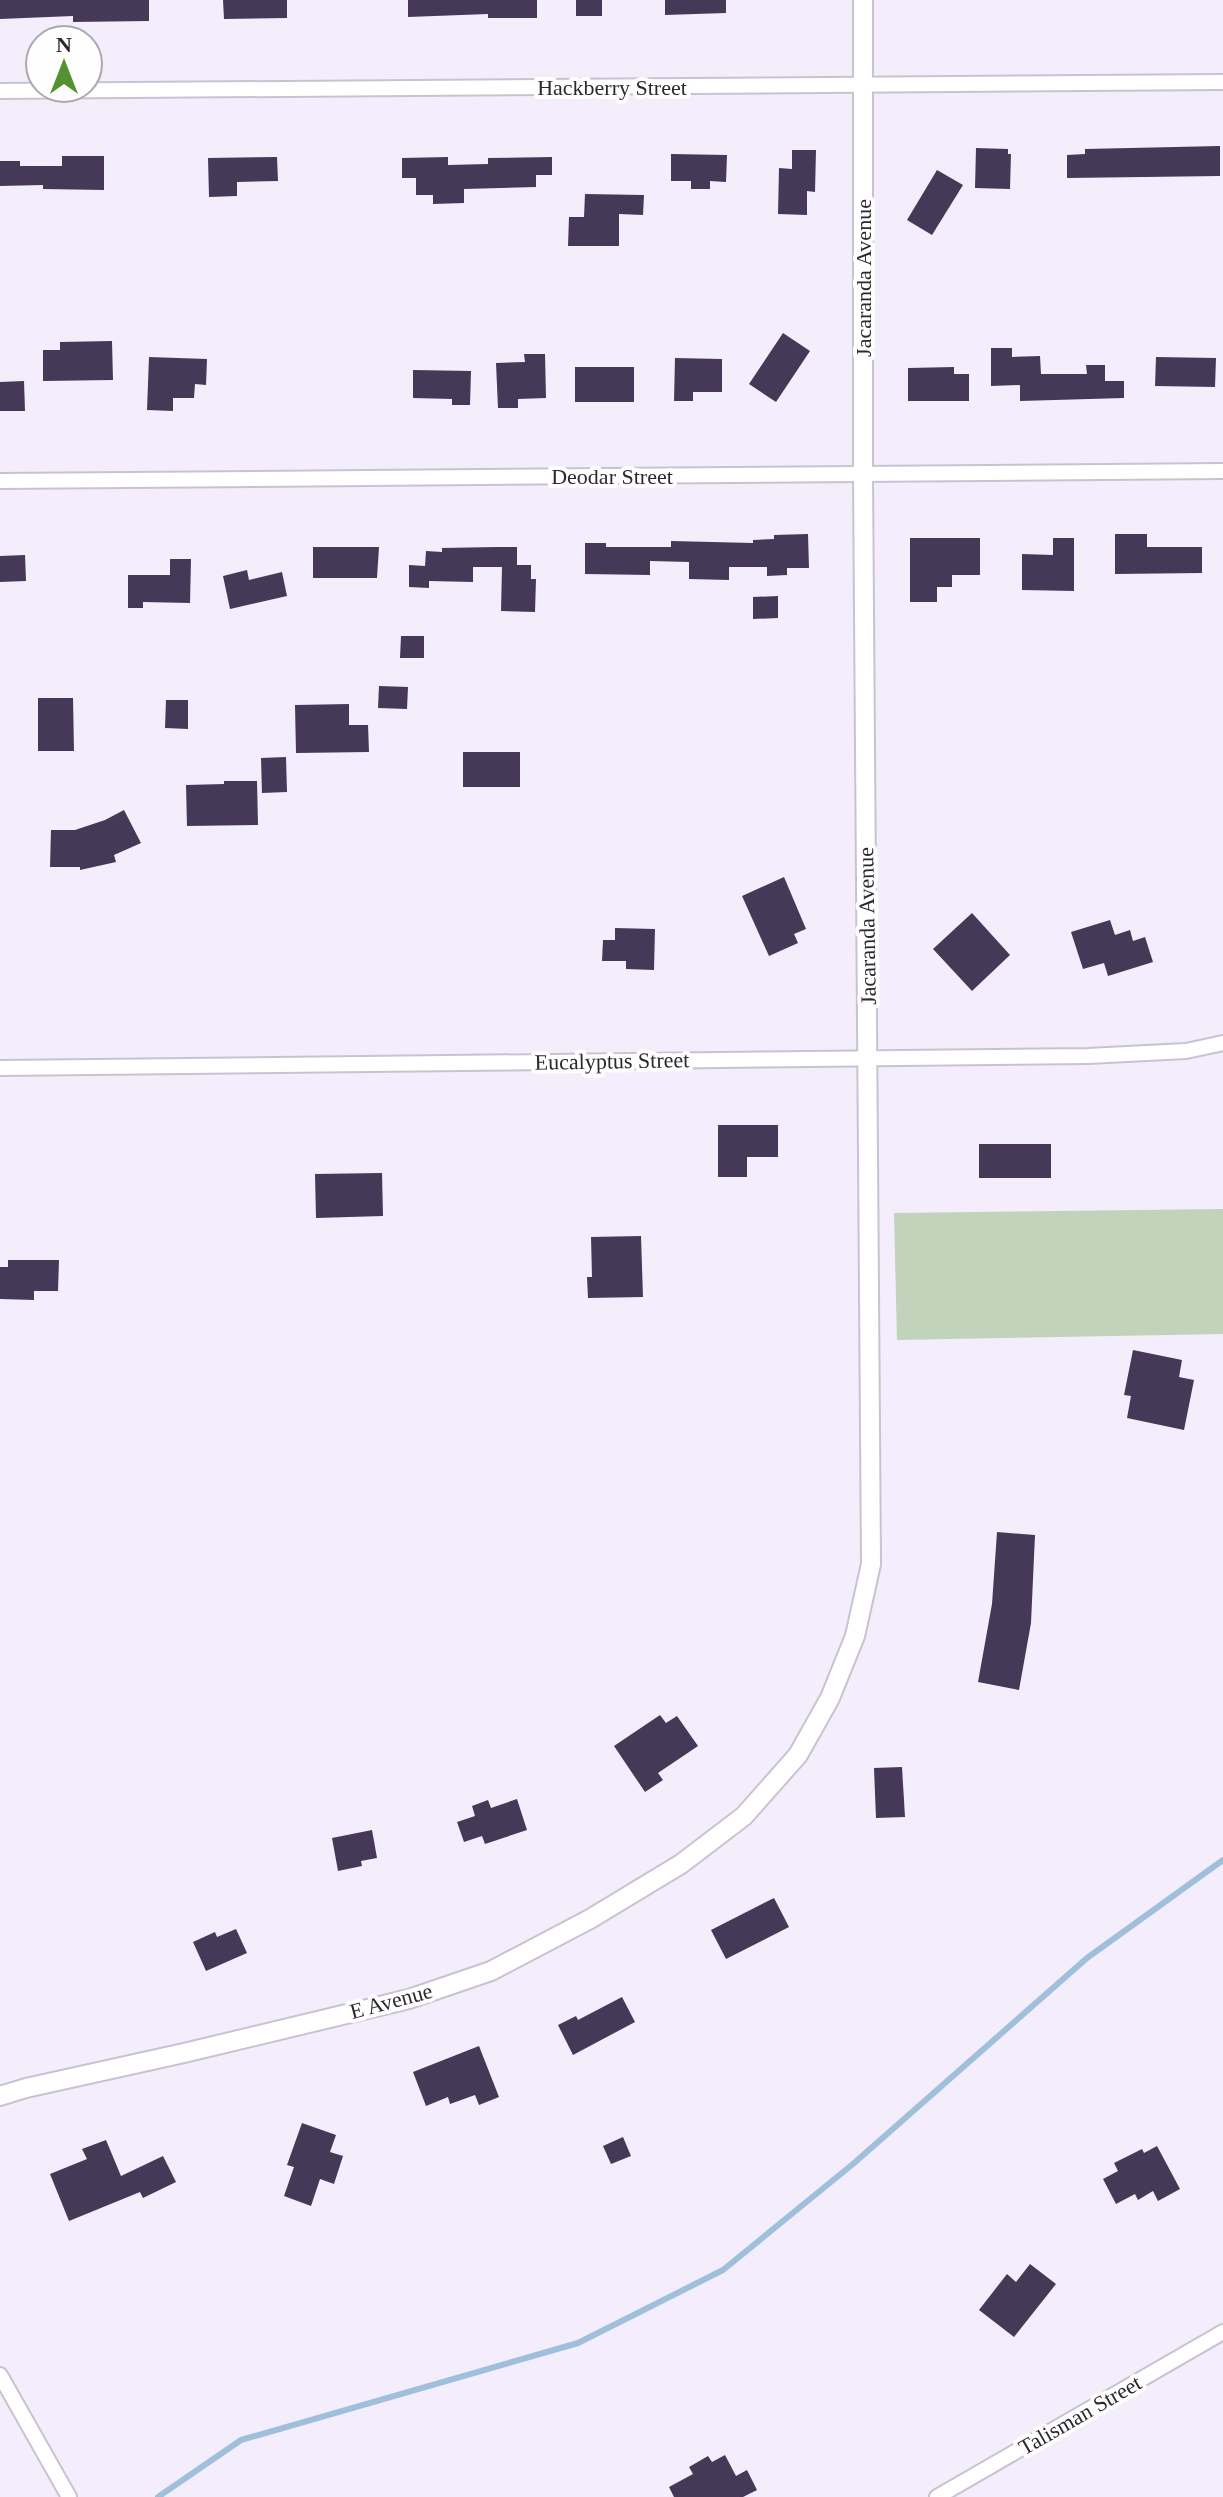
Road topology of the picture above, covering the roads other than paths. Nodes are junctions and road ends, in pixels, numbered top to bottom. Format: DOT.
graph roads {
  1 [pos="863,0"];
  2 [pos="1223,82"];
  3 [pos="864,85"];
  4 [pos="0,91"];
  5 [pos="1223,471"];
  6 [pos="863,475"];
  7 [pos="0,481"];
  8 [pos="1223,1043"];
  9 [pos="869,1059"];
  10 [pos="0,1068"];
  11 [pos="744,1816"];
  12 [pos="0,2096"];
  13 [pos="1223,2332"];
  14 [pos="0,2375"];
  15 [pos="69,2497"];
  16 [pos="937,2497"];
  1 -- 3 [label="street, Jacaranda Avenue"];
  2 -- 3 [label="street, Hackberry Street"];
  3 -- 4 [label="street, Hackberry Street"];
  3 -- 6 [label="street, Jacaranda Avenue"];
  5 -- 6 [label="street, Deodar Street"];
  6 -- 7 [label="street, Deodar Street"];
  6 -- 9 [label="street, Jacaranda Avenue"];
  8 -- 9 [label="street, Eucalyptus Street"];
  9 -- 10 [label="street, Eucalyptus Street"];
  9 -- 11 [label="street, Jacaranda Avenue"];
  11 -- 12 [label="street, E Avenue"];
  13 -- 16 [label="street, Talisman Street"];
  14 -- 15 [label="street"];
}
